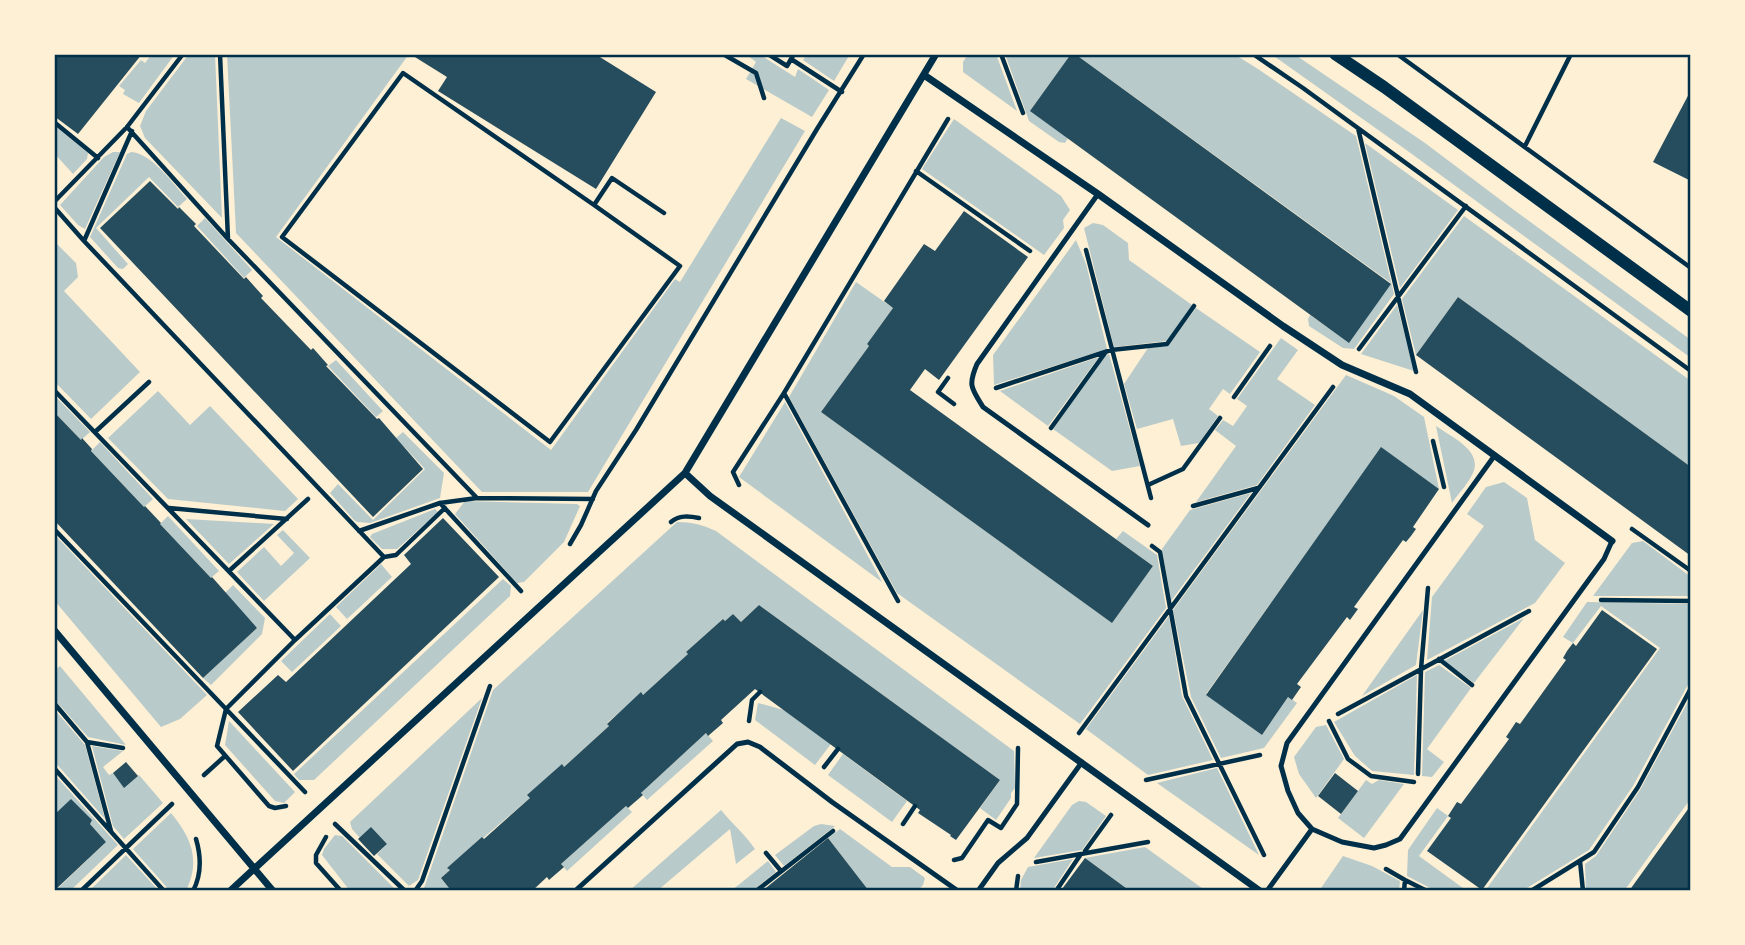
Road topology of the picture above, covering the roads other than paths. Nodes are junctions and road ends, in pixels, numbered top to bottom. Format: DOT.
graph roads {
  1 [pos="936,54"];
  2 [pos="1335,54"];
  3 [pos="924,75"];
  4 [pos="1098,194"];
  5 [pos="1691,311"];
  6 [pos="1495,455"];
  7 [pos="685,473"];
  8 [pos="1148,525"];
  9 [pos="1612,541"];
  10 [pos="54,630"];
  11 [pos="1082,762"];
  12 [pos="1312,829"];
  13 [pos="254,868"];
  14 [pos="230,891"];
  15 [pos="273,891"];
  16 [pos="575,891"];
  17 [pos="958,891"];
  18 [pos="978,891"];
  19 [pos="1260,891"];
  20 [pos="1267,891"];
  1 -- 3 [label="street"];
  2 -- 5 [label="street"];
  3 -- 4 [label="street"];
  3 -- 7 [label="street"];
  4 -- 6 [label="street"];
  4 -- 8 [label="lane"];
  6 -- 9 [label="street"];
  6 -- 12 [label="lane"];
  7 -- 11 [label="street"];
  7 -- 13 [label="street"];
  9 -- 12 [label="lane"];
  10 -- 13 [label="street"];
  11 -- 18 [label="lane"];
  11 -- 19 [label="street"];
  12 -- 20 [label="lane"];
  13 -- 14 [label="street"];
  13 -- 15 [label="street"];
  16 -- 17 [label="lane"];
}
